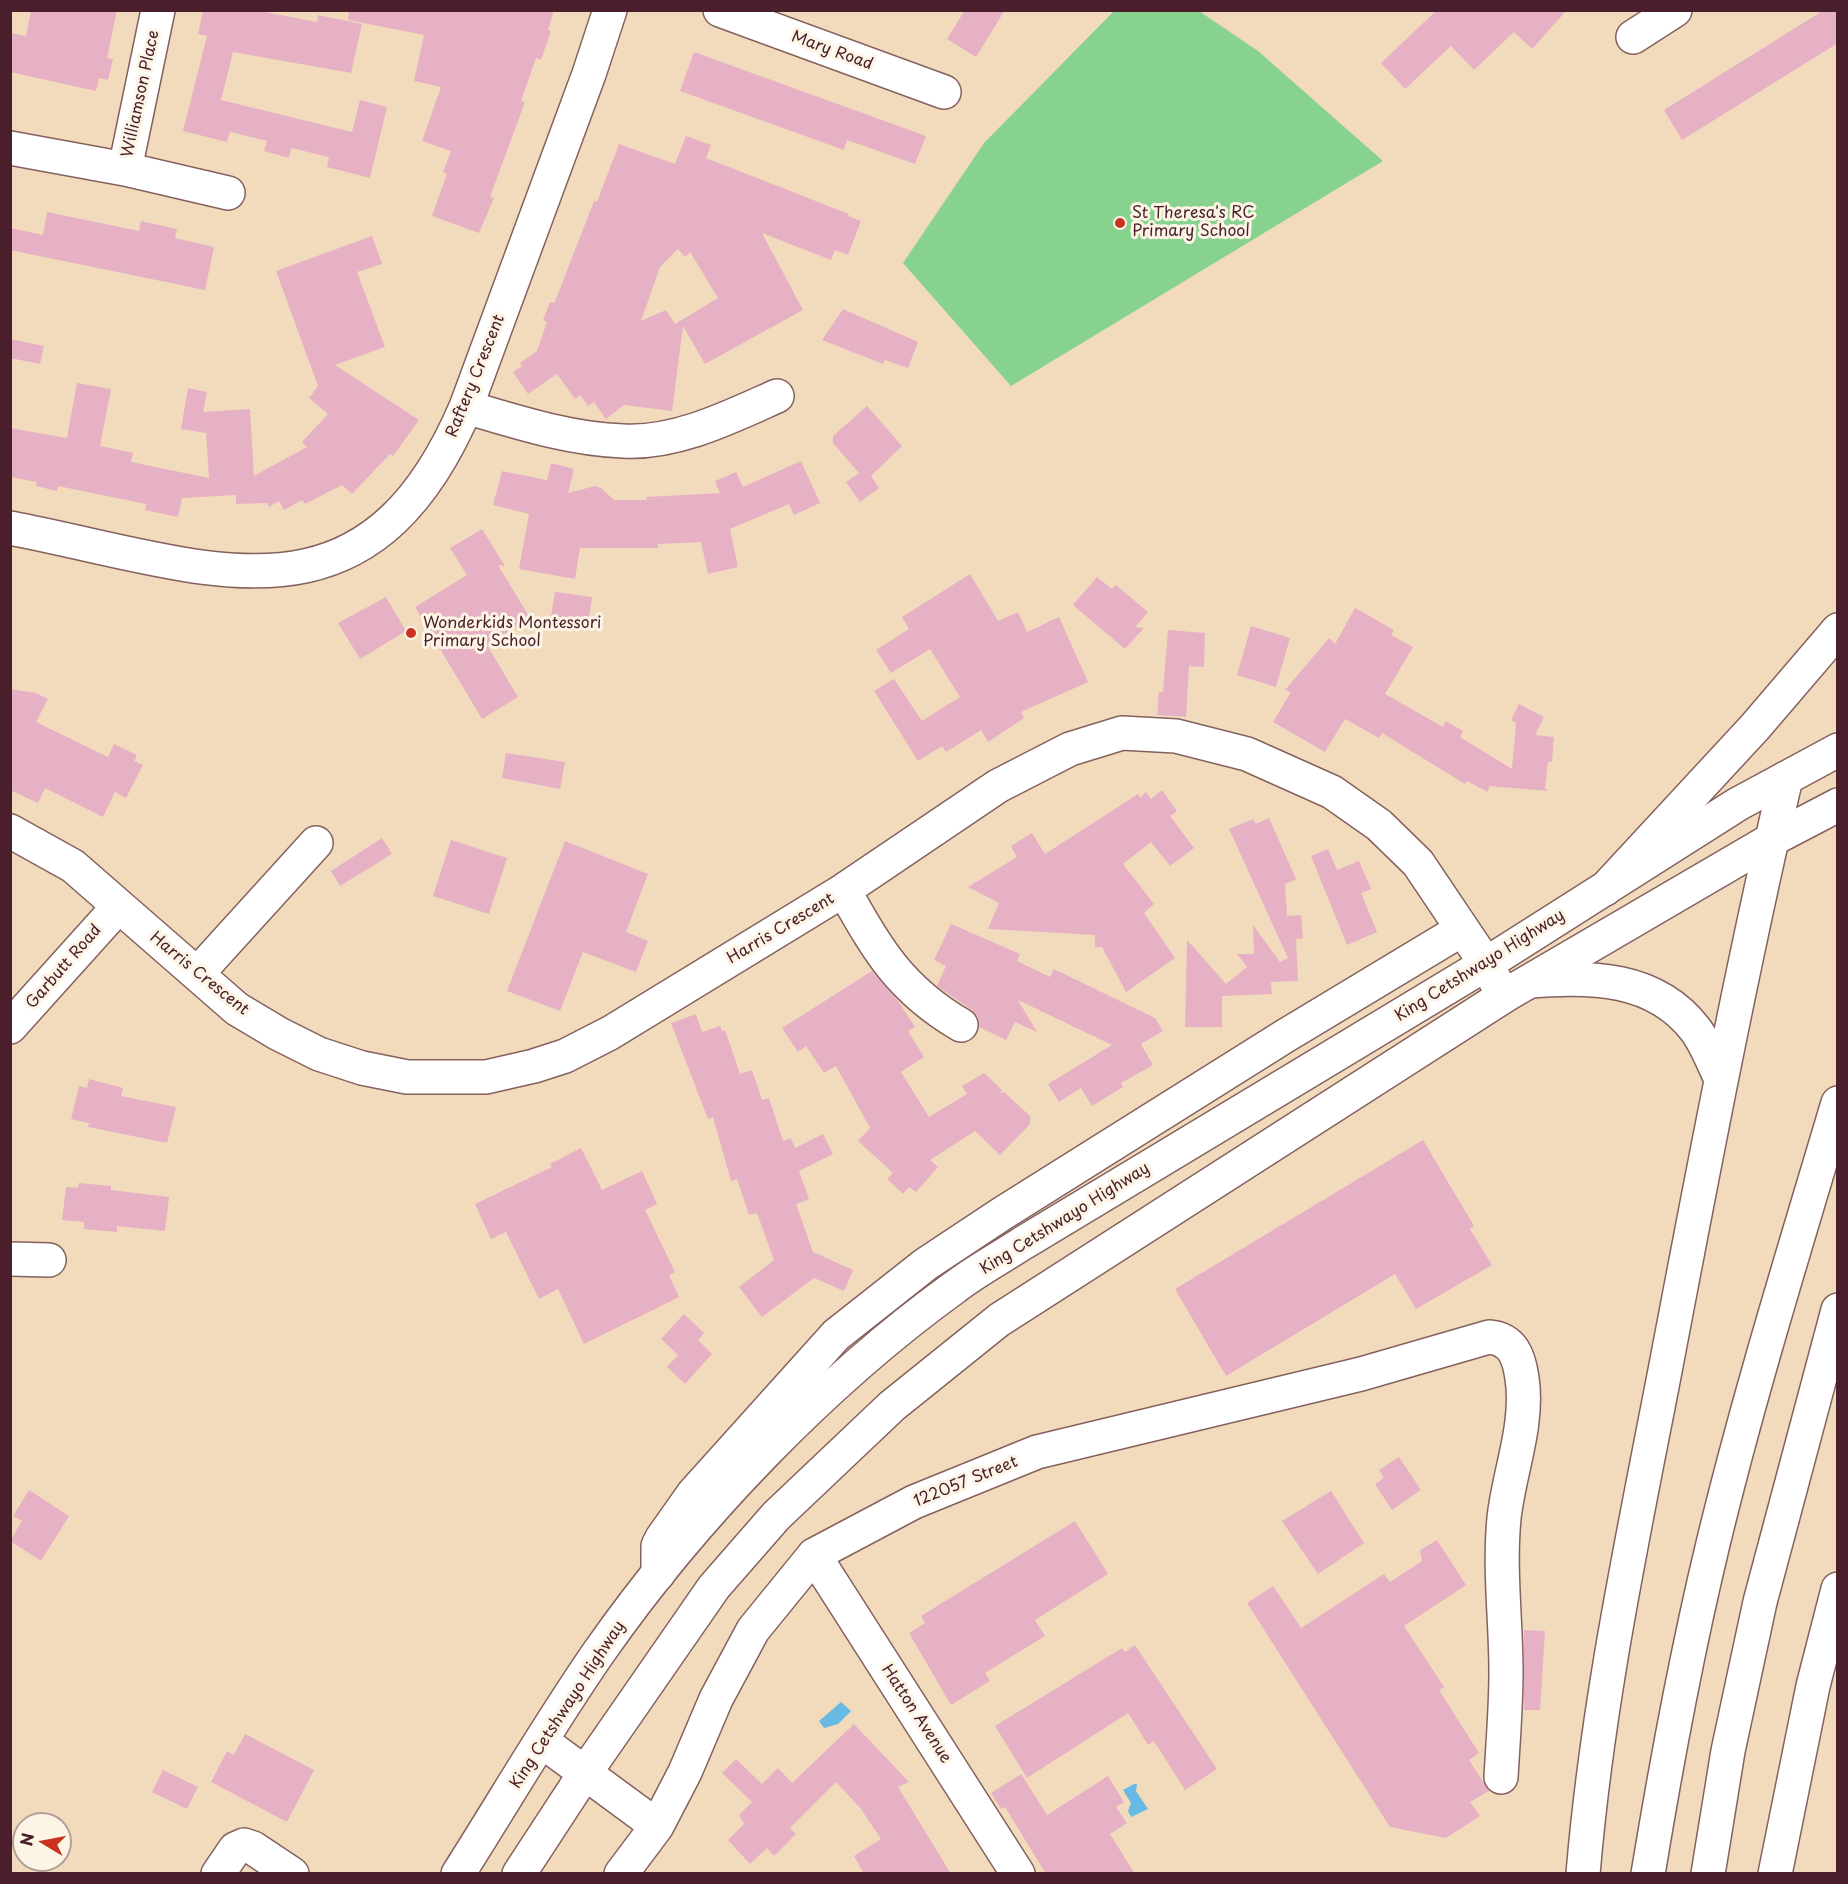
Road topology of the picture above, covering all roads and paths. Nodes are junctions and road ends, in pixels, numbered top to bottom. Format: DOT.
graph roads {
  1 [pos="158,10"];
  2 [pos="610,10"];
  3 [pos="720,10"];
  4 [pos="1675,10"];
  5 [pos="1633,37"];
  6 [pos="944,92"];
  7 [pos="10,148"];
  8 [pos="125,169"];
  9 [pos="228,193"];
  10 [pos="777,396"];
  11 [pos="466,407"];
  12 [pos="10,528"];
  13 [pos="1838,630"];
  14 [pos="1838,750"];
  15 [pos="1786,778"];
  16 [pos="1838,805"];
  17 [pos="10,831"];
  18 [pos="1771,840"];
  19 [pos="316,843"];
  20 [pos="1605,889"];
  21 [pos="844,890"];
  22 [pos="118,907"];
  23 [pos="1461,930"];
  24 [pos="1486,964"];
  25 [pos="197,974"];
  26 [pos="1517,988"];
  27 [pos="961,1025"];
  28 [pos="10,1027"];
  29 [pos="1721,1078"];
  30 [pos="1838,1103"];
  31 [pos="10,1259"];
  32 [pos="49,1260"];
  33 [pos="1838,1310"];
  34 [pos="814,1555"];
  35 [pos="658,1574"];
  36 [pos="1838,1589"];
  37 [pos="543,1742"];
  38 [pos="585,1773"];
  39 [pos="1501,1777"];
  40 [pos="657,1826"];
  41 [pos="626,1871"];
  42 [pos="218,1874"];
  43 [pos="292,1874"];
  44 [pos="458,1874"];
  45 [pos="519,1874"];
  46 [pos="1018,1874"];
  47 [pos="1584,1874"];
  48 [pos="1648,1874"];
  49 [pos="1708,1874"];
  50 [pos="1775,1874"];
  1 -- 8 [label="main road, Williamson Place"];
  2 -- 11 [label="main road, Raftery Crescent"];
  3 -- 6 [label="main road, Mary Road"];
  4 -- 5 [label="main road"];
  7 -- 8 [label="main road, Williamson Place"];
  8 -- 9 [label="main road"];
  10 -- 11 [label="main road"];
  11 -- 12 [label="main road, Raftery Crescent"];
  13 -- 20 [label="main road"];
  14 -- 15 [label="main road, King Cetshwayo Highway"];
  15 -- 18 [label="main road"];
  15 -- 20 [label="main road, King Cetshwayo Highway"];
  16 -- 18 [label="main road"];
  17 -- 22 [label="main road, Harris Crescent"];
  18 -- 26 [label="main road"];
  18 -- 29 [label="main road"];
  19 -- 25 [label="main road"];
  20 -- 24 [label="main road, King Cetshwayo Highway"];
  21 -- 23 [label="main road, Harris Crescent"];
  21 -- 25 [label="main road, Harris Crescent"];
  21 -- 27 [label="main road"];
  22 -- 25 [label="main road, Harris Crescent"];
  22 -- 28 [label="main road, Garbutt Road"];
  23 -- 24 [label="main road, Harris Crescent"];
  23 -- 35 [label="main road"];
  24 -- 26 [label="main road, Harris Crescent"];
  24 -- 35 [label="main road, King Cetshwayo Highway"];
  26 -- 29 [label="main road"];
  26 -- 38 [label="main road"];
  29 -- 47 [label="main road"];
  30 -- 48 [label="main road"];
  31 -- 32 [label="main road"];
  33 -- 49 [label="main road"];
  34 -- 39 [label="main road, 122057 Street"];
  34 -- 40 [label="main road, 122057 Street"];
  34 -- 46 [label="main road, Hatton Avenue"];
  35 -- 37 [label="main road, King Cetshwayo Highway"];
  36 -- 50 [label="main road"];
  37 -- 38 [label="main road"];
  37 -- 44 [label="main road, King Cetshwayo Highway"];
  38 -- 40 [label="main road"];
  38 -- 45 [label="main road"];
  40 -- 41 [label="main road, 122057 Street"];
  42 -- 43 [label="main road"];
}
